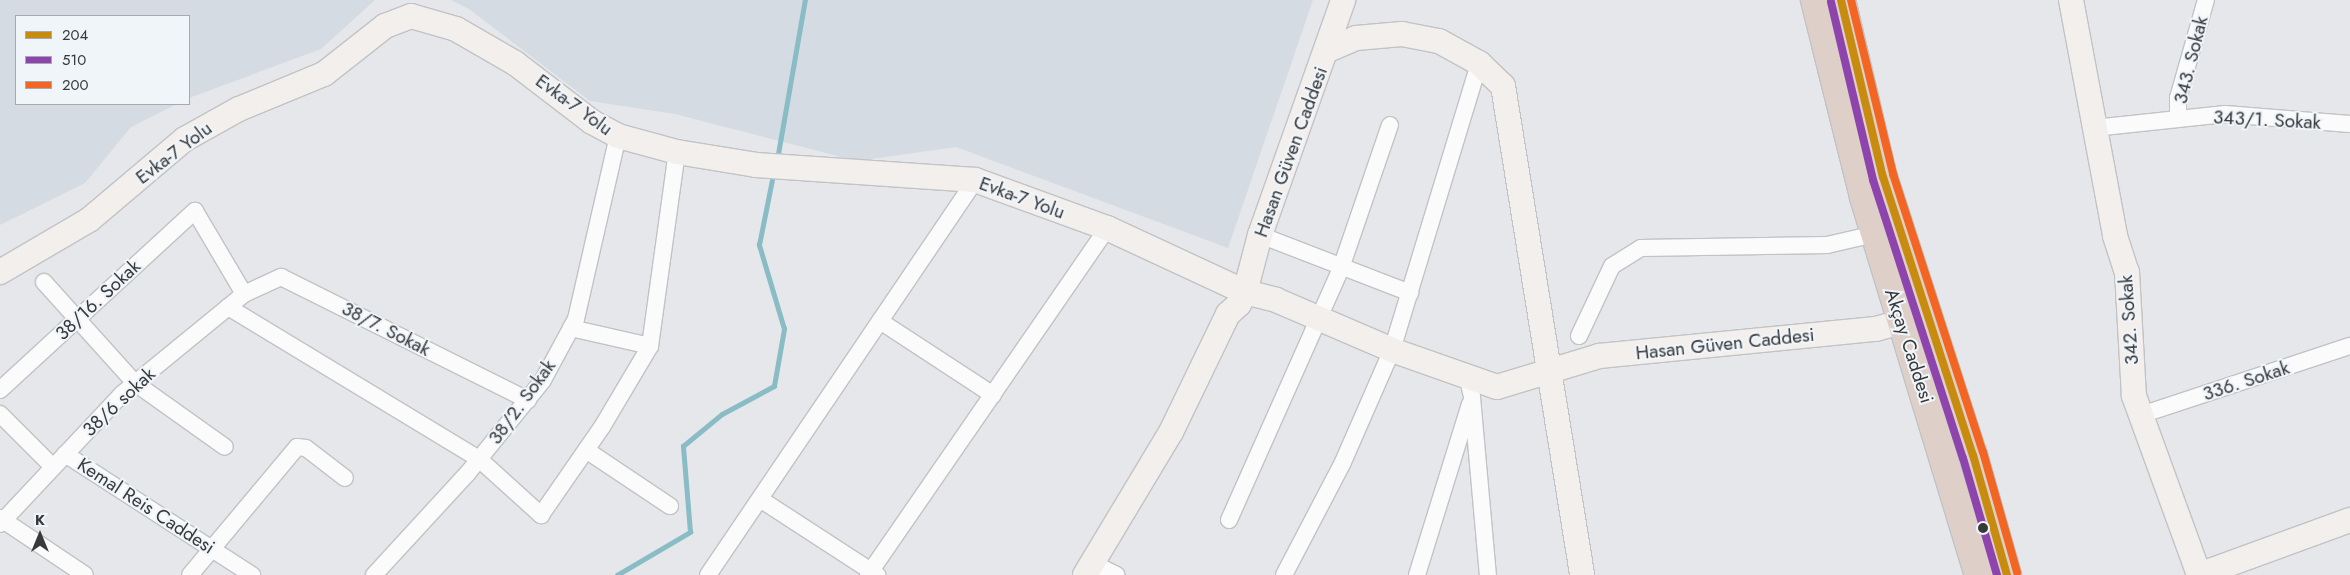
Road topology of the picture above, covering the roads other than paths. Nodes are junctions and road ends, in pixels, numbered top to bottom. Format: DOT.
graph roads {
  1 [pos="1343,0"];
  2 [pos="1815,0"];
  3 [pos="1841,0"];
  4 [pos="2071,0"];
  5 [pos="2206,0"];
  6 [pos="1328,50"];
  7 [pos="1479,62"];
  8 [pos="2178,119"];
  9 [pos="2350,124"];
  10 [pos="1390,125"];
  11 [pos="2094,128"];
  12 [pos="618,136"];
  13 [pos="676,152"];
  14 [pos="975,180"];
  15 [pos="1107,228"];
  16 [pos="1875,234"];
  17 [pos="1260,235"];
  18 [pos="1340,268"];
  19 [pos="0,272"];
  20 [pos="44,282"];
  21 [pos="1410,293"];
  22 [pos="244,294"];
  23 [pos="1242,298"];
  24 [pos="228,307"];
  25 [pos="78,318"];
  26 [pos="1318,320"];
  27 [pos="880,321"];
  28 [pos="1900,322"];
  29 [pos="571,328"];
  30 [pos="1579,336"];
  31 [pos="650,346"];
  32 [pos="2350,346"];
  33 [pos="1392,350"];
  34 [pos="1552,373"];
  35 [pos="135,383"];
  36 [pos="1470,386"];
  37 [pos="0,390"];
  38 [pos="993,395"];
  39 [pos="528,400"];
  40 [pos="0,414"];
  41 [pos="2141,415"];
  42 [pos="225,447"];
  43 [pos="586,450"];
  44 [pos="65,454"];
  45 [pos="479,459"];
  46 [pos="53,467"];
  47 [pos="346,478"];
  48 [pos="760,499"];
  49 [pos="670,506"];
  50 [pos="1,520"];
  51 [pos="1228,520"];
  52 [pos="2350,520"];
  53 [pos="210,547"];
  54 [pos="1093,565"];
  55 [pos="872,574"];
  56 [pos="85,575"];
  57 [pos="190,575"];
  58 [pos="252,575"];
  59 [pos="374,575"];
  60 [pos="708,575"];
  61 [pos="1117,575"];
  62 [pos="1284,575"];
  63 [pos="1417,575"];
  64 [pos="1488,575"];
  65 [pos="1582,575"];
  66 [pos="1979,575"];
  67 [pos="2007,575"];
  68 [pos="2199,575"];
  1 -- 6 [label="street, Hasan Güven Caddesi"];
  2 -- 16 [label="highway, Akçay Caddesi"];
  3 -- 67 [label="highway, Akçay Caddesi"];
  4 -- 11 [label="street, 342. Sokak"];
  5 -- 8 [label="street, 343. Sokak"];
  6 -- 7 [label="street"];
  6 -- 17 [label="street, Hasan Güven Caddesi"];
  7 -- 21 [label="street"];
  7 -- 34 [label="street"];
  8 -- 9 [label="street, 343/1. Sokak"];
  8 -- 11 [label="street, 343/1. Sokak"];
  10 -- 18 [label="street"];
  11 -- 41 [label="street, 342. Sokak"];
  12 -- 13 [label="street, Evka-7 Yolu"];
  12 -- 19 [label="street, Evka-7 Yolu"];
  12 -- 29 [label="street, 38/2. Sokak"];
  13 -- 14 [label="street, Evka-7 Yolu"];
  13 -- 31 [label="street"];
  14 -- 15 [label="street, Evka-7 Yolu"];
  14 -- 27 [label="street"];
  15 -- 23 [label="street, Evka-7 Yolu"];
  15 -- 38 [label="street"];
  16 -- 28 [label="highway, Akçay Caddesi"];
  16 -- 30 [label="street"];
  17 -- 18 [label="street"];
  17 -- 23 [label="street, Hasan Güven Caddesi"];
  18 -- 21 [label="street"];
  18 -- 26 [label="street"];
  20 -- 25 [label="street"];
  21 -- 33 [label="street"];
  22 -- 24 [label="street, 38/6 sokak"];
  22 -- 25 [label="street, 38/16. Sokak"];
  22 -- 39 [label="street, 38/7. Sokak"];
  23 -- 26 [label="street, Evka-7 Yolu"];
  23 -- 54 [label="street, Hasan Güven Caddesi"];
  24 -- 35 [label="street, 38/6 sokak"];
  24 -- 45 [label="street"];
  25 -- 35 [label="street"];
  25 -- 37 [label="street, 38/16. Sokak"];
  26 -- 33 [label="street, Evka-7 Yolu"];
  26 -- 51 [label="street"];
  27 -- 38 [label="street"];
  27 -- 48 [label="street"];
  28 -- 34 [label="street, Hasan Güven Caddesi"];
  28 -- 66 [label="highway, Akçay Caddesi"];
  29 -- 31 [label="street"];
  29 -- 39 [label="street, 38/2. Sokak"];
  31 -- 43 [label="street"];
  32 -- 41 [label="street, 336. Sokak"];
  33 -- 36 [label="street, Hasan Güven Caddesi"];
  33 -- 62 [label="street"];
  34 -- 36 [label="street, Hasan Güven Caddesi"];
  34 -- 65 [label="street"];
  35 -- 42 [label="street"];
  35 -- 44 [label="street, 38/6 sokak"];
  36 -- 63 [label="street"];
  36 -- 64 [label="street"];
  38 -- 55 [label="street"];
  39 -- 45 [label="street, 38/2. Sokak"];
  40 -- 46 [label="street"];
  41 -- 68 [label="street, 342. Sokak"];
  43 -- 45 [label="street"];
  43 -- 49 [label="street"];
  44 -- 46 [label="street, 38/6 sokak"];
  44 -- 53 [label="street, Kemal Reis Caddesi"];
  45 -- 59 [label="street, 38/2. Sokak"];
  46 -- 50 [label="street, 38/6 sokak"];
  47 -- 53 [label="street"];
  48 -- 55 [label="street"];
  48 -- 60 [label="street"];
  50 -- 56 [label="street"];
  52 -- 68 [label="street"];
  53 -- 57 [label="street"];
  53 -- 58 [label="street, Kemal Reis Caddesi"];
  54 -- 61 [label="street"];
}
